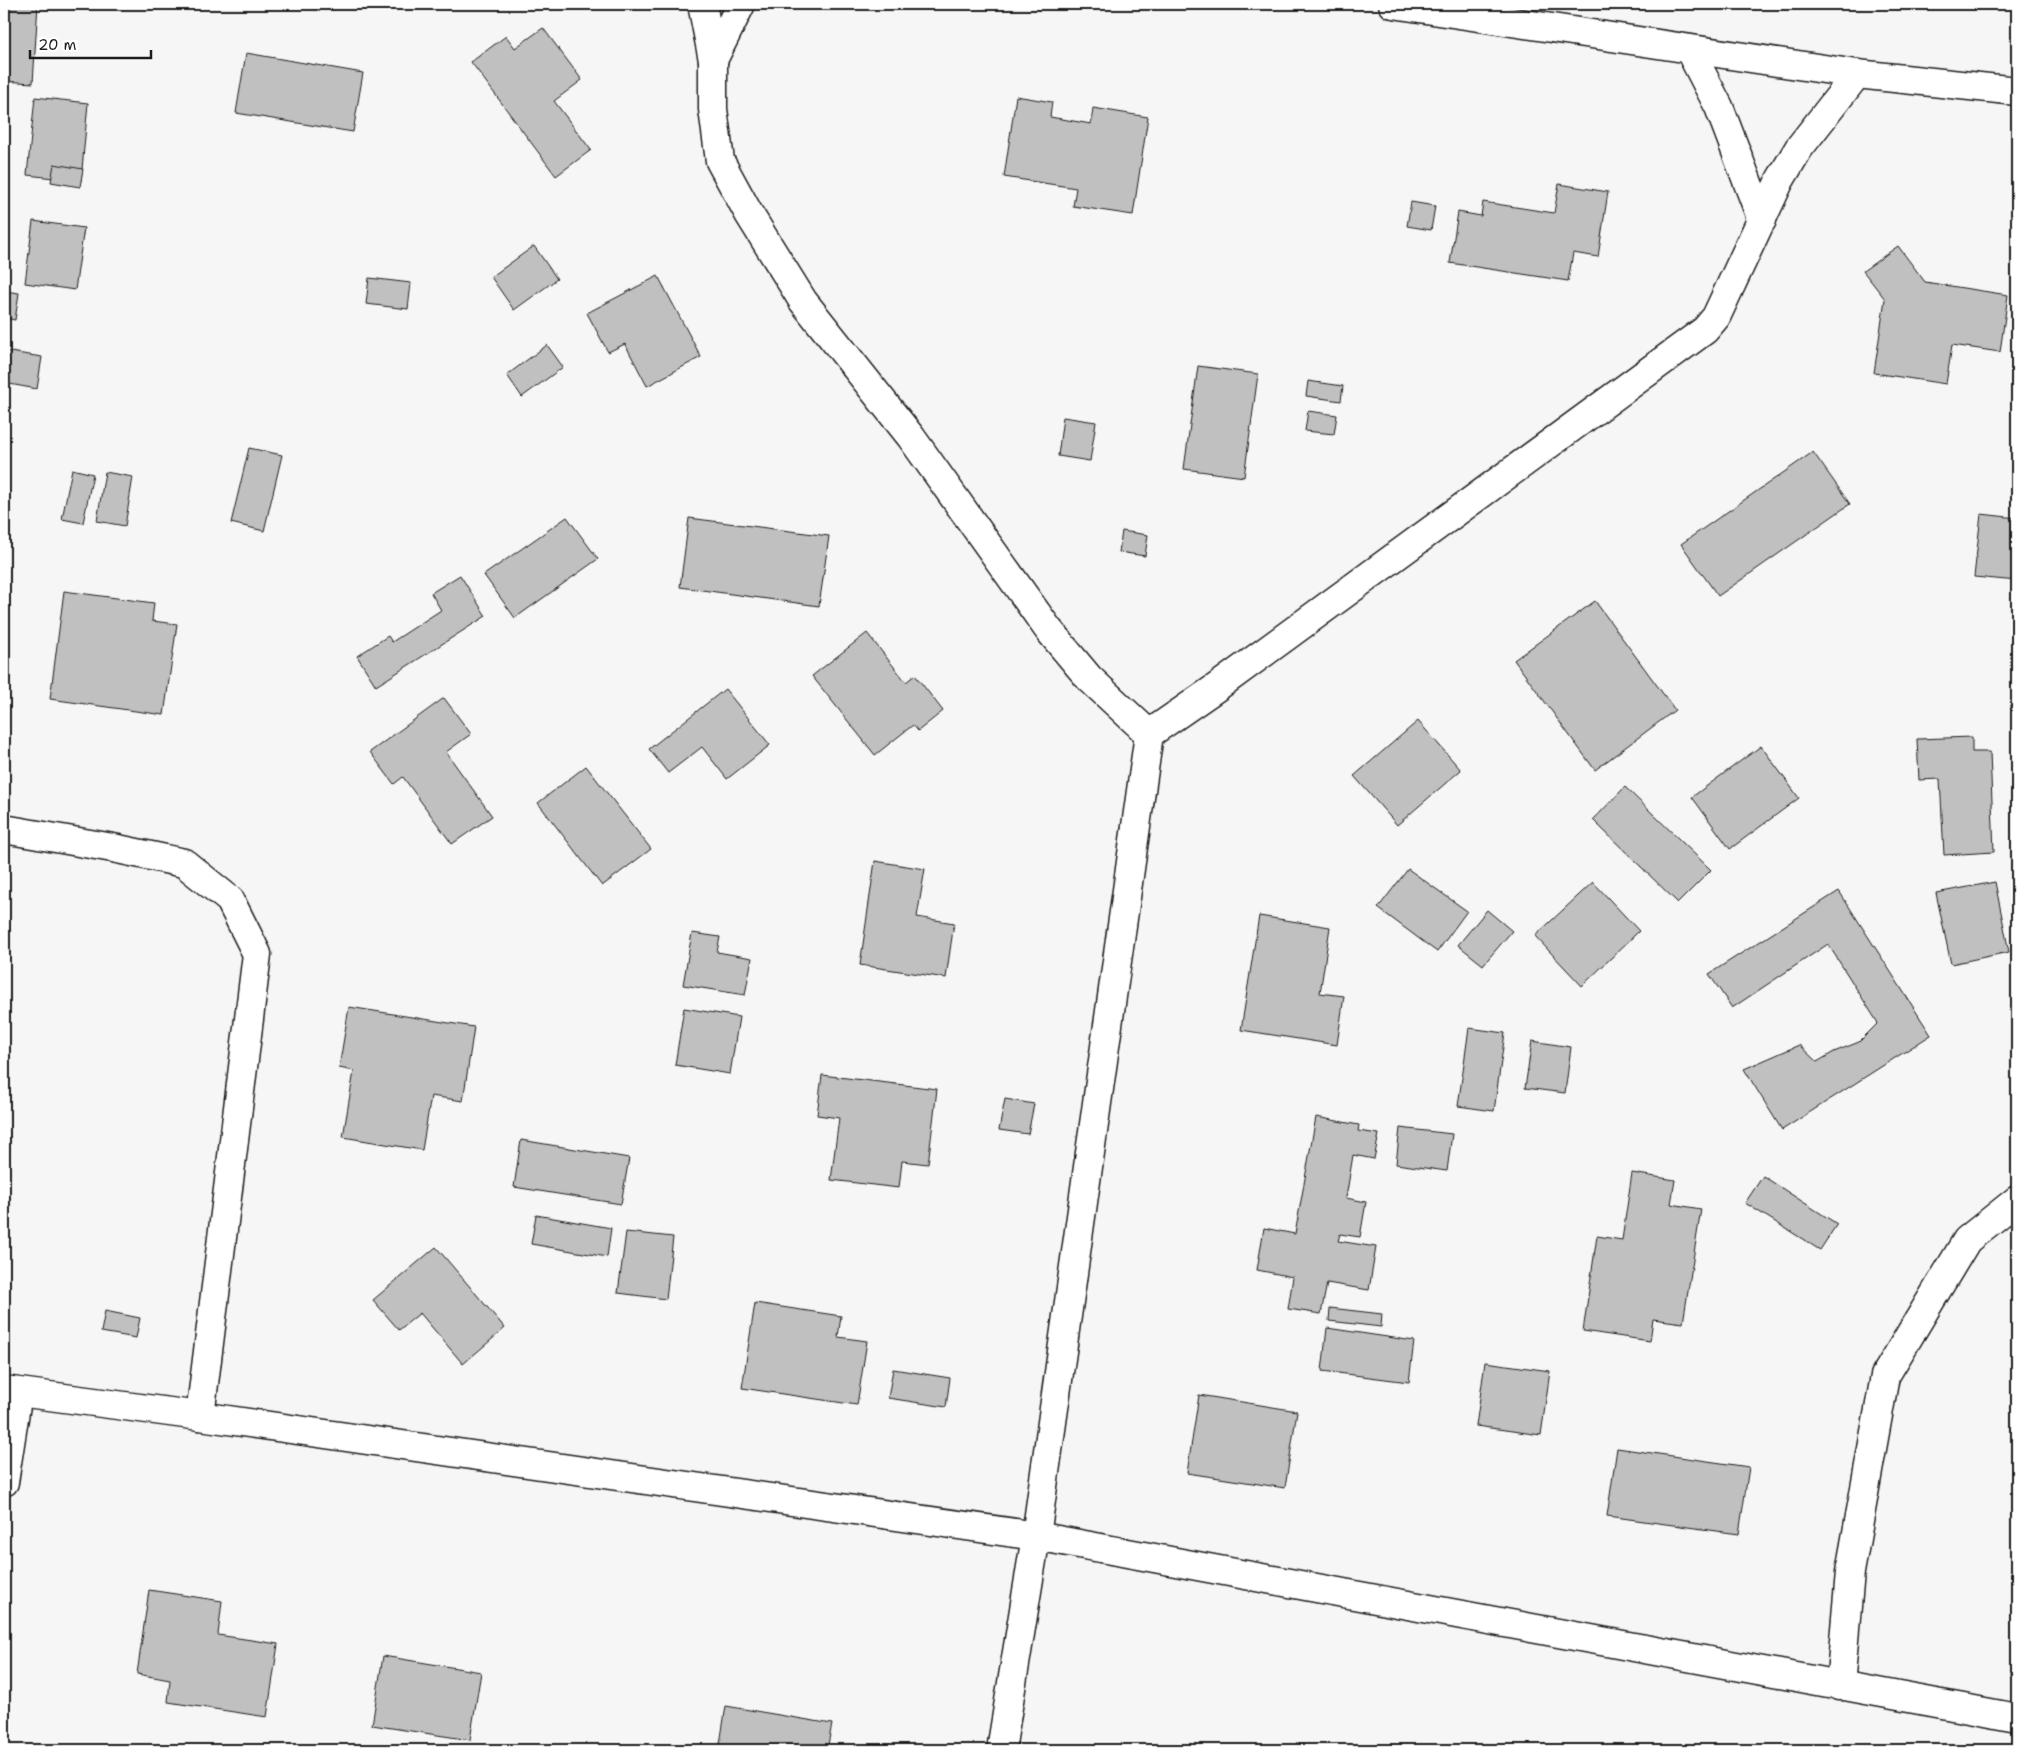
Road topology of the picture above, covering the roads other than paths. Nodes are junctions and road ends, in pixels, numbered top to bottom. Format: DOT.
graph roads {
  1 [pos="702,4"];
  2 [pos="741,4"];
  3 [pos="1393,4"];
  4 [pos="1689,49"];
  5 [pos="713,60"];
  6 [pos="1857,74"];
  7 [pos="2017,91"];
  8 [pos="1762,220"];
  9 [pos="1149,734"];
  10 [pos="4,829"];
  11 [pos="2017,1200"];
  12 [pos="11,1391"];
  13 [pos="200,1416"];
  14 [pos="4,1482"];
  15 [pos="1036,1536"];
  16 [pos="1840,1686"];
  17 [pos="2017,1718"];
  18 [pos="1001,1750"];
  1 -- 5 [label="street"];
  2 -- 5 [label="street"];
  3 -- 4 [label="street"];
  4 -- 6 [label="street"];
  4 -- 8 [label="street"];
  5 -- 9 [label="street"];
  6 -- 7 [label="street"];
  6 -- 8 [label="street"];
  8 -- 9 [label="street"];
  9 -- 15 [label="street"];
  10 -- 13 [label="street"];
  11 -- 16 [label="street"];
  12 -- 13 [label="street"];
  12 -- 14 [label="street"];
  13 -- 15 [label="street"];
  15 -- 16 [label="street"];
  15 -- 18 [label="street"];
  16 -- 17 [label="street"];
}
